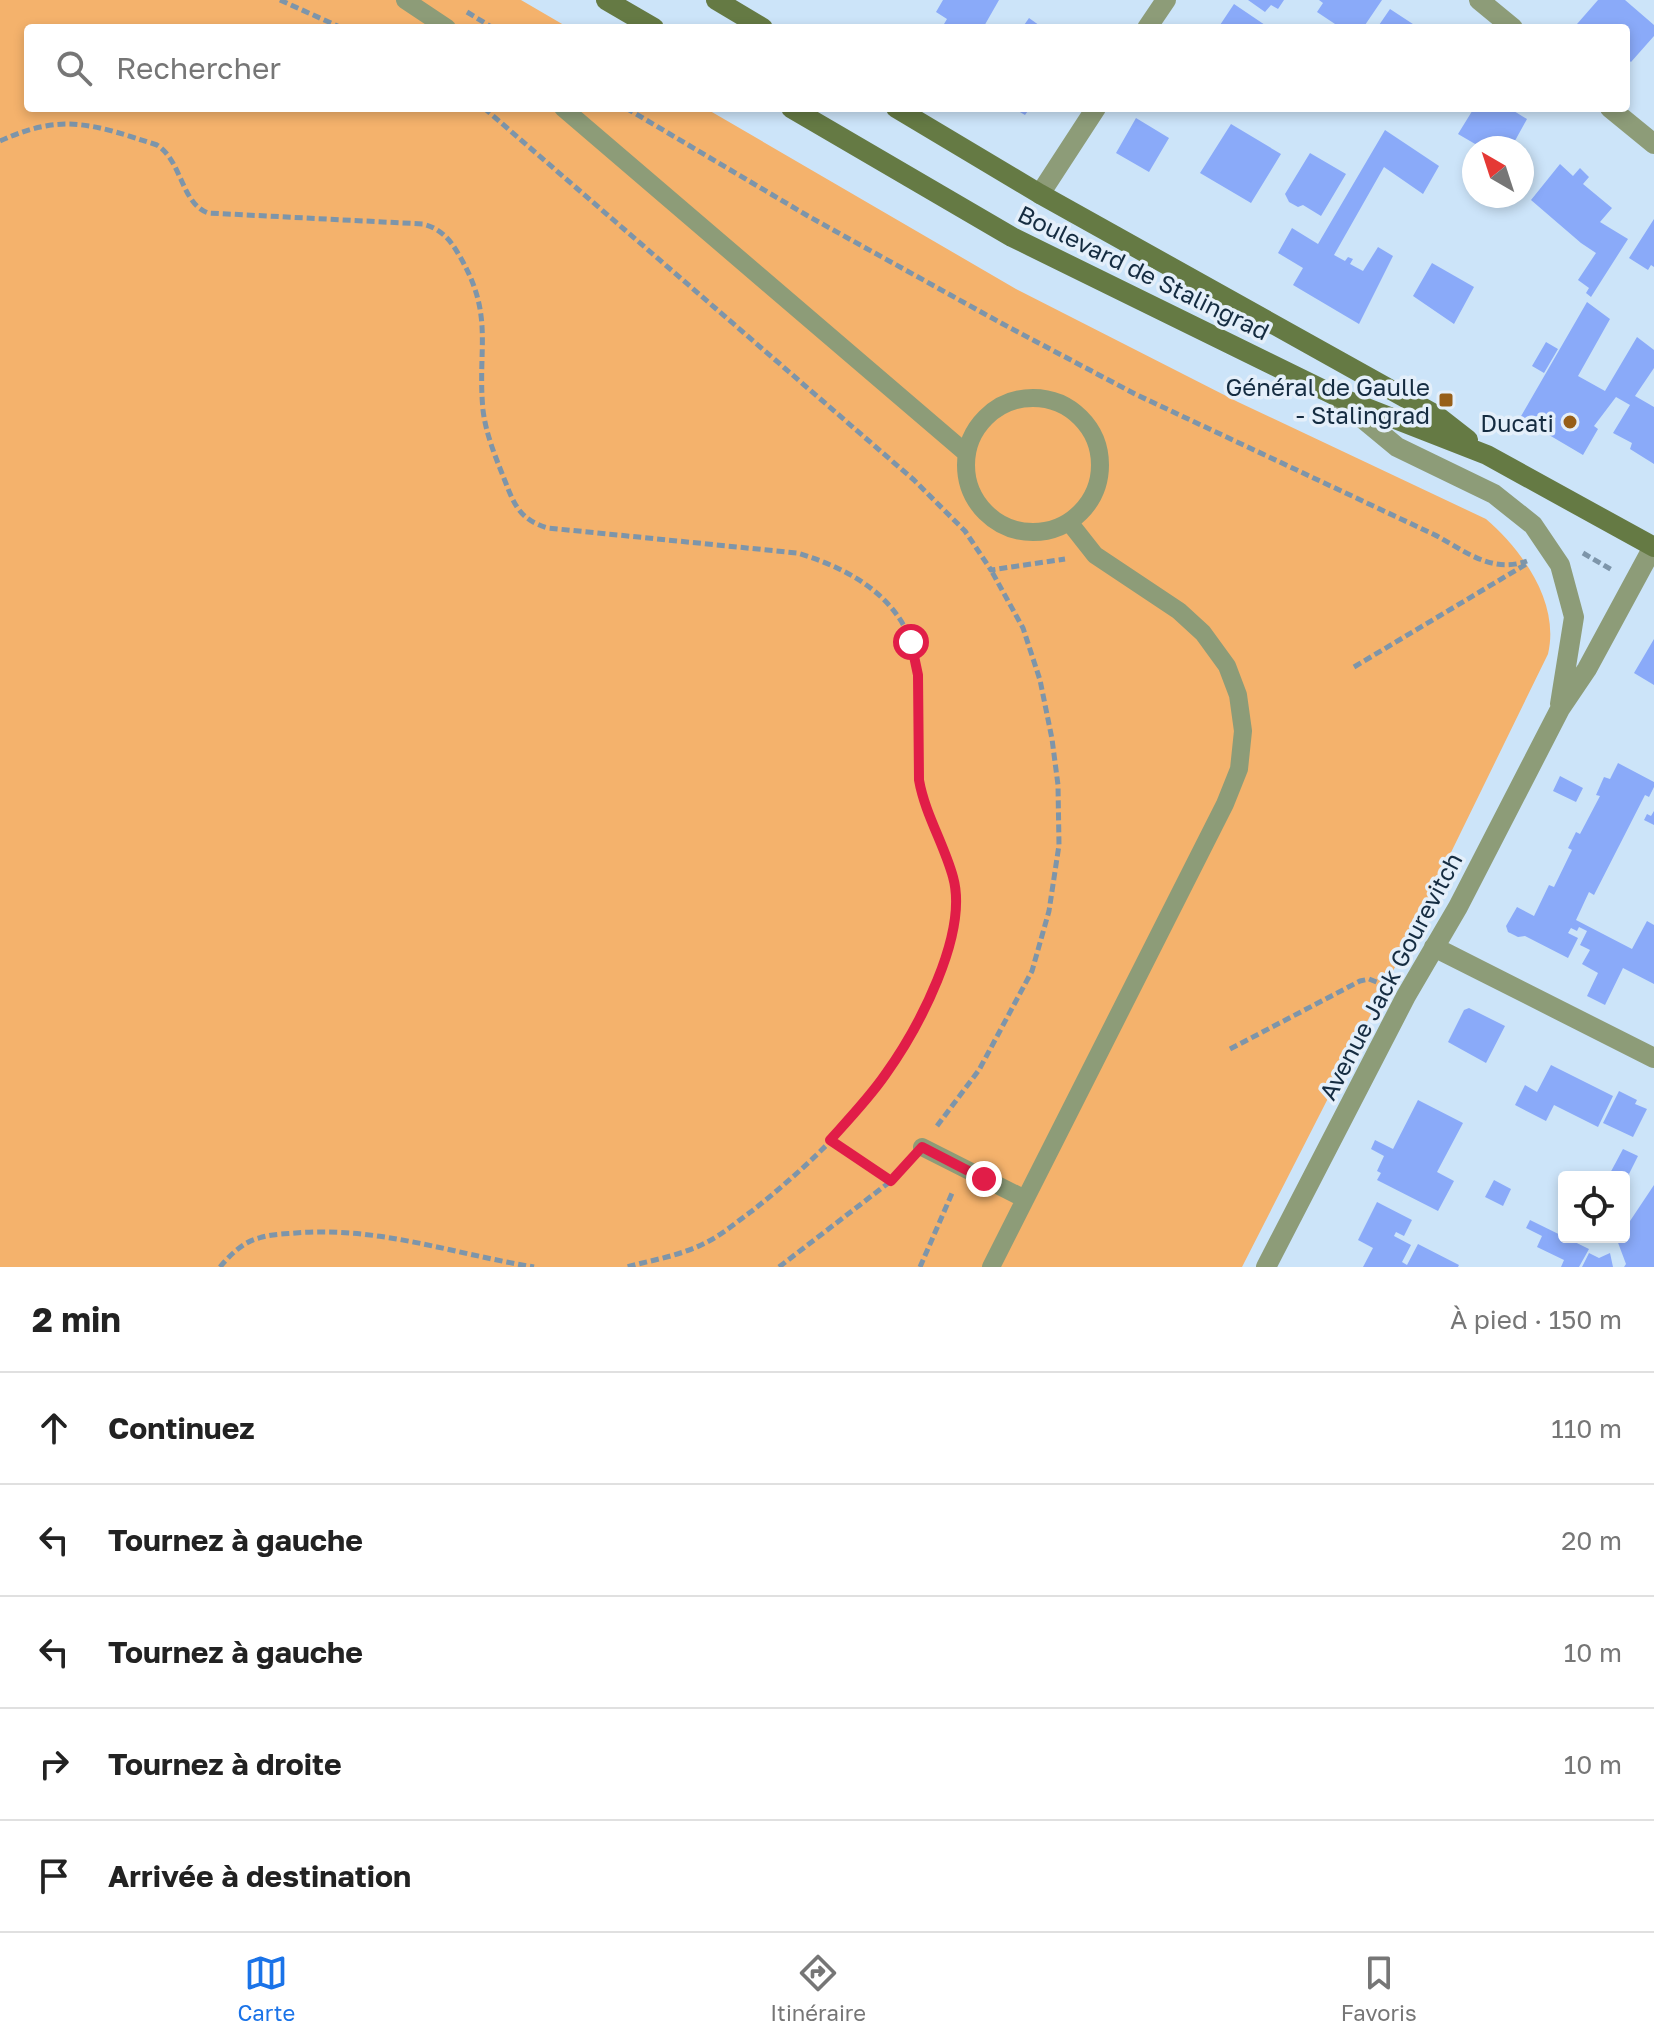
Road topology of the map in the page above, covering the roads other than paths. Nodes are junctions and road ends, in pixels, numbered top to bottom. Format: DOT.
graph roads {
  1 [pos="405,0"];
  2 [pos="606,0"];
  3 [pos="716,0"];
  4 [pos="1166,0"];
  5 [pos="1479,0"];
  6 [pos="441,24"];
  7 [pos="647,24"];
  8 [pos="756,24"];
  9 [pos="1150,24"];
  10 [pos="1508,24"];
  11 [pos="568,112"];
  12 [pos="798,112"];
  13 [pos="903,112"];
  14 [pos="1093,112"];
  15 [pos="1615,112"];
  16 [pos="1654,144"];
  17 [pos="1040,194"];
  18 [pos="1336,396"];
  19 [pos="966,453"];
  20 [pos="1487,455"];
  21 [pos="1069,522"];
  22 [pos="1653,547"];
  23 [pos="1560,709"];
  24 [pos="1434,947"];
  25 [pos="1654,1058"];
  26 [pos="922,1147"];
  27 [pos="1025,1199"];
  28 [pos="991,1267"];
  29 [pos="1266,1267"];
  1 -- 6 [label="lane"];
  2 -- 7 [label="main road"];
  3 -- 8 [label="main road"];
  4 -- 9 [label="street"];
  5 -- 10 [label="street"];
  11 -- 19 [label="lane"];
  12 -- 18 [label="main road, Boulevard de Stalingrad"];
  13 -- 17 [label="main road, Boulevard de Stalingrad"];
  14 -- 17 [label="street"];
  15 -- 16 [label="street"];
  17 -- 20 [label="main road, Boulevard de Stalingrad"];
  18 -- 20 [label="main road, Boulevard de Stalingrad"];
  18 -- 23 [label="street, Avenue Jack Gourevitch"];
  19 -- 21 [label="lane"];
  19 -- 21 [label="lane"];
  20 -- 22 [label="main road, Boulevard de Stalingrad"];
  21 -- 27 [label="lane"];
  22 -- 23 [label="street, Avenue Jack Gourevitch"];
  23 -- 24 [label="street, Avenue Jack Gourevitch"];
  24 -- 25 [label="street"];
  24 -- 29 [label="street, Avenue Jack Gourevitch"];
  26 -- 27 [label="lane"];
  27 -- 28 [label="lane"];
}
